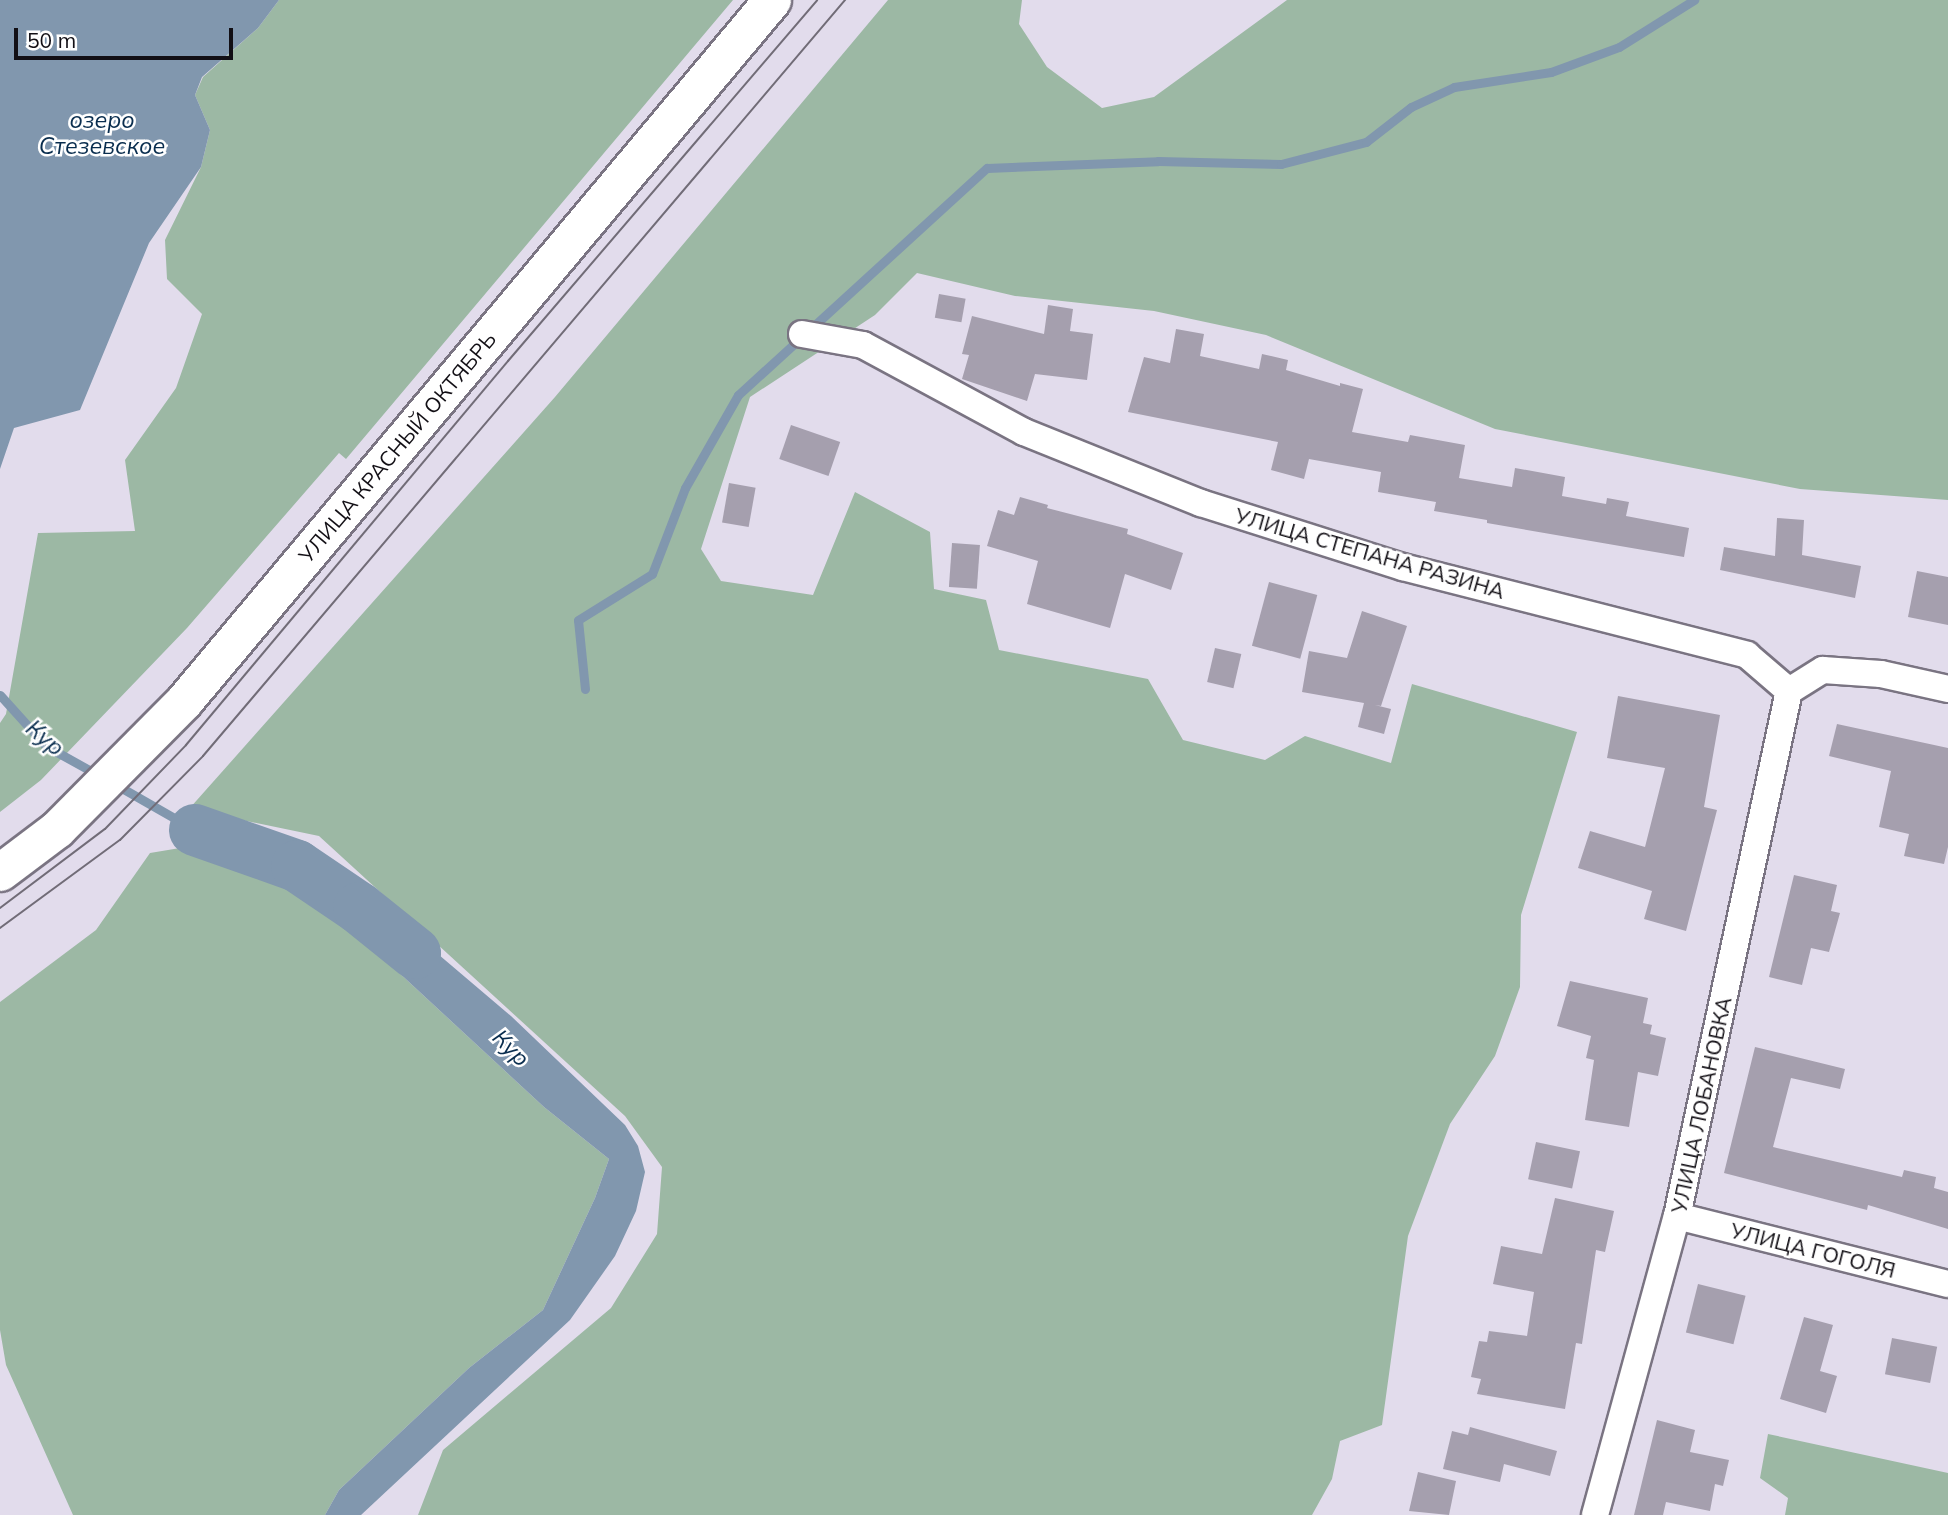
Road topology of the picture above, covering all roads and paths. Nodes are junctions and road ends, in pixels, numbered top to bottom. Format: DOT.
graph roads {
  1 [pos="772,0"];
  2 [pos="802,334"];
  3 [pos="1948,689"];
  4 [pos="1789,691"];
  5 [pos="0,872"];
  6 [pos="1677,1216"];
  7 [pos="1948,1284"];
  8 [pos="1595,1515"];
  1 -- 5 [label="main road, УЛИЦА КРАСНЫЙ ОКТЯБРЬ"];
  2 -- 4 [label="street, УЛИЦА СТЕПАНА РАЗИНА"];
  3 -- 4 [label="street"];
  4 -- 6 [label="street, УЛИЦА ЛОБАНОВКА"];
  6 -- 7 [label="street, УЛИЦА ГОГОЛЯ"];
  6 -- 8 [label="street, УЛИЦА ЛОБАНОВКА"];
}
